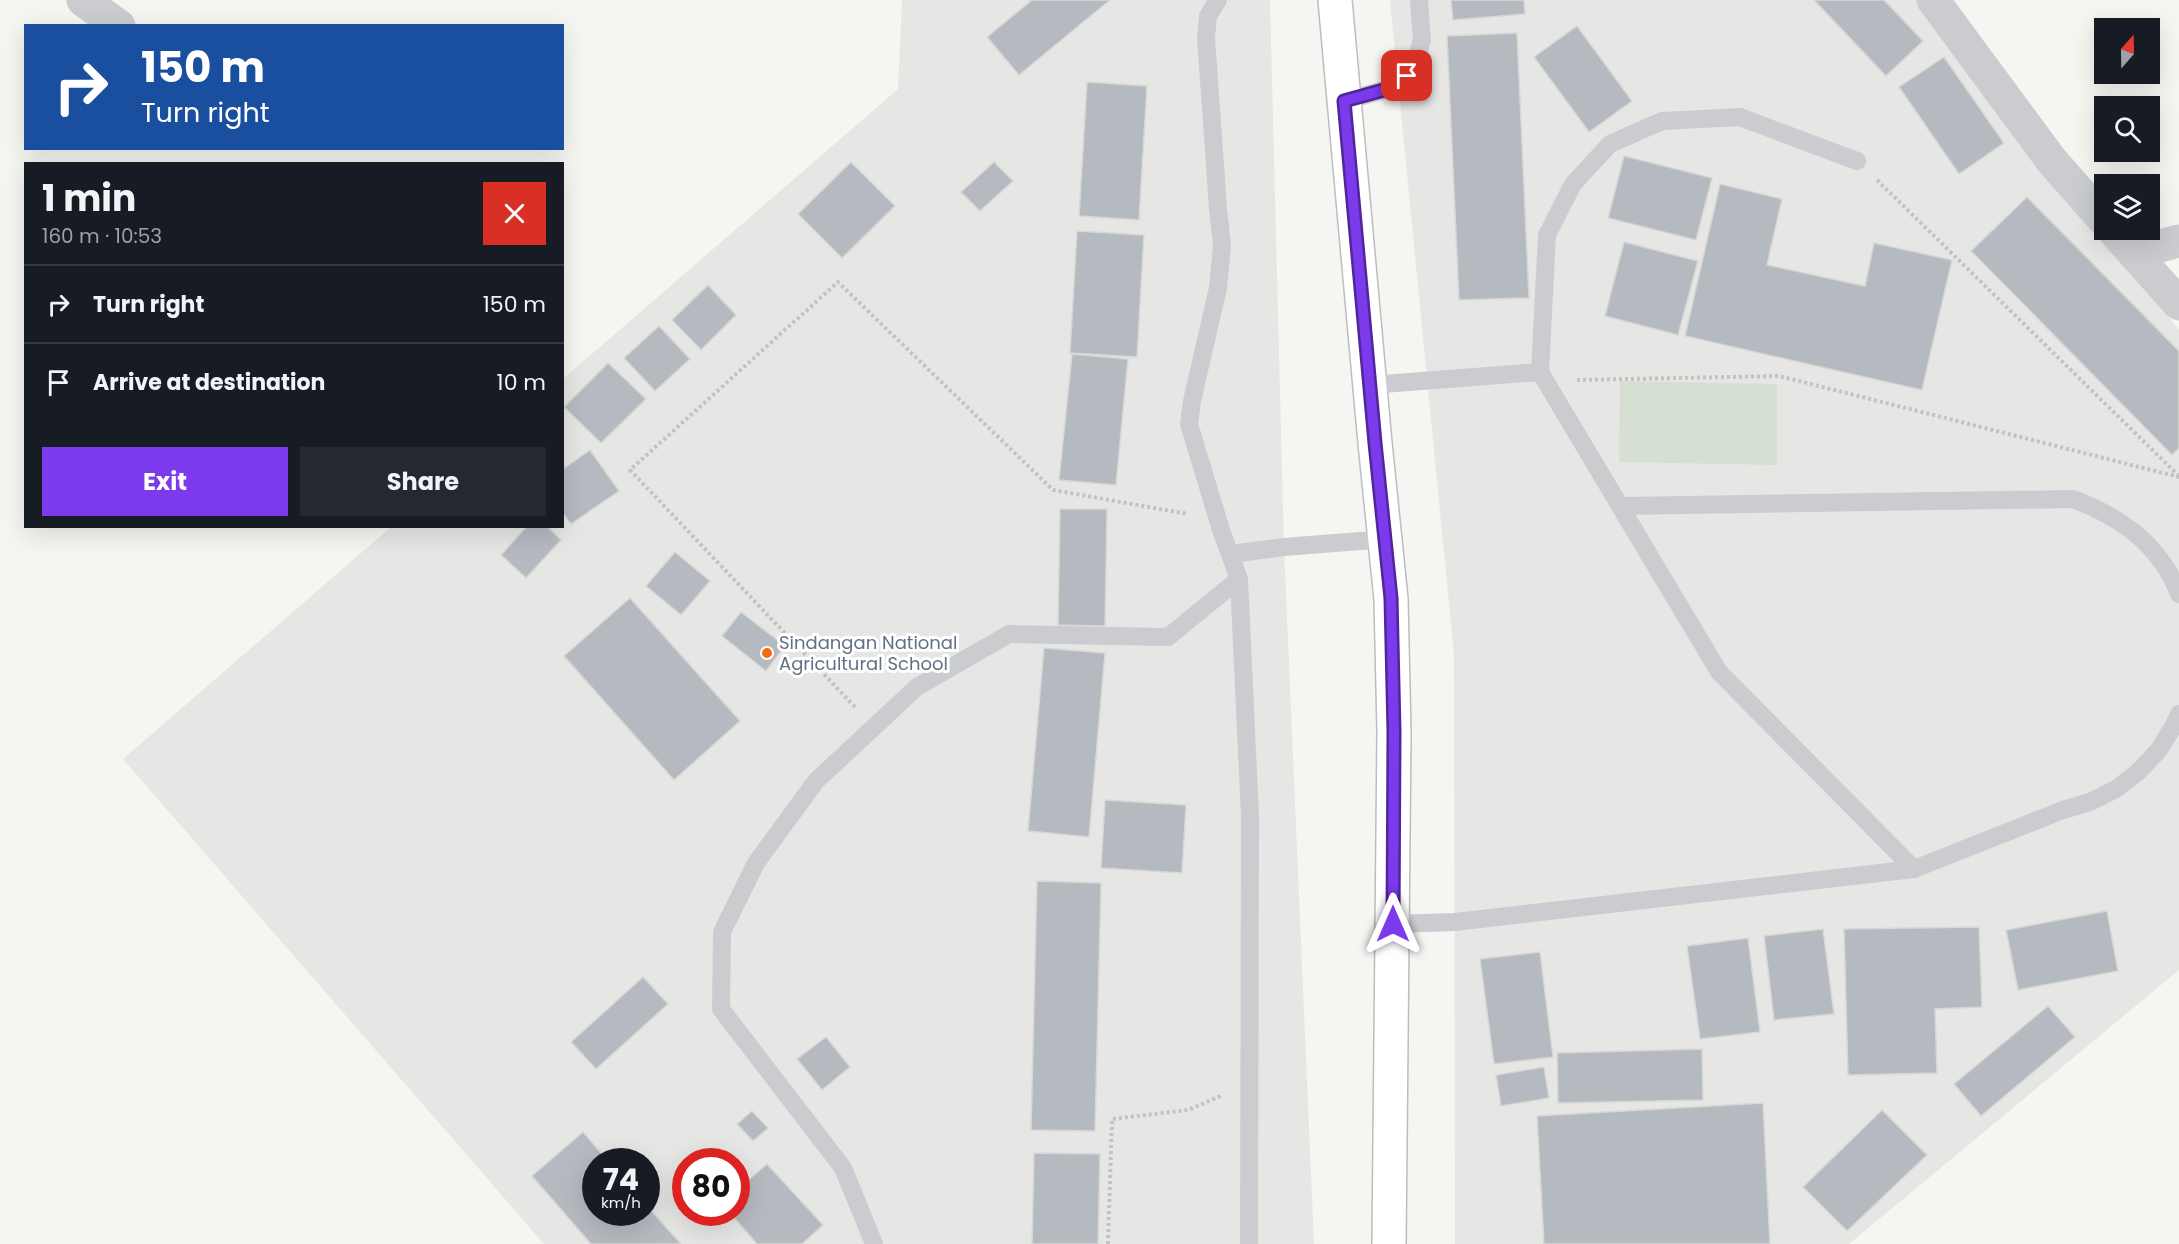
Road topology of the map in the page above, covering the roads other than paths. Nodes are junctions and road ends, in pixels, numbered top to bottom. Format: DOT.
graph roads {
  1 [pos="83,0"];
  2 [pos="1218,0"];
  3 [pos="1335,0"];
  4 [pos="1419,0"];
  5 [pos="1933,0"];
  6 [pos="116,24"];
  7 [pos="1344,101"];
  8 [pos="1857,161"];
  9 [pos="2094,209"];
  10 [pos="2124,241"];
  11 [pos="2179,241"];
  12 [pos="2179,304"];
  13 [pos="1543,376"];
  14 [pos="1370,385"];
  15 [pos="1621,506"];
  16 [pos="1386,539"];
  17 [pos="1231,554"];
  18 [pos="1239,579"];
  19 [pos="2179,594"];
  20 [pos="2179,714"];
  21 [pos="1914,869"];
  22 [pos="1393,924"];
  23 [pos="874,1244"];
  24 [pos="1249,1244"];
  25 [pos="1389,1244"];
  1 -- 6 [label="street"];
  2 -- 17 [label="lane"];
  3 -- 7 [label="highway"];
  4 -- 7 [label="lane"];
  5 -- 9 [label="street"];
  7 -- 14 [label="highway"];
  8 -- 13 [label="lane"];
  10 -- 11 [label="street"];
  10 -- 12 [label="street"];
  13 -- 14 [label="lane"];
  13 -- 15 [label="lane"];
  14 -- 16 [label="highway"];
  15 -- 19 [label="lane"];
  15 -- 21 [label="lane"];
  16 -- 17 [label="lane"];
  16 -- 22 [label="highway"];
  17 -- 18 [label="lane"];
  18 -- 23 [label="lane"];
  18 -- 24 [label="lane"];
  20 -- 21 [label="lane"];
  21 -- 22 [label="lane"];
  22 -- 25 [label="highway"];
}
